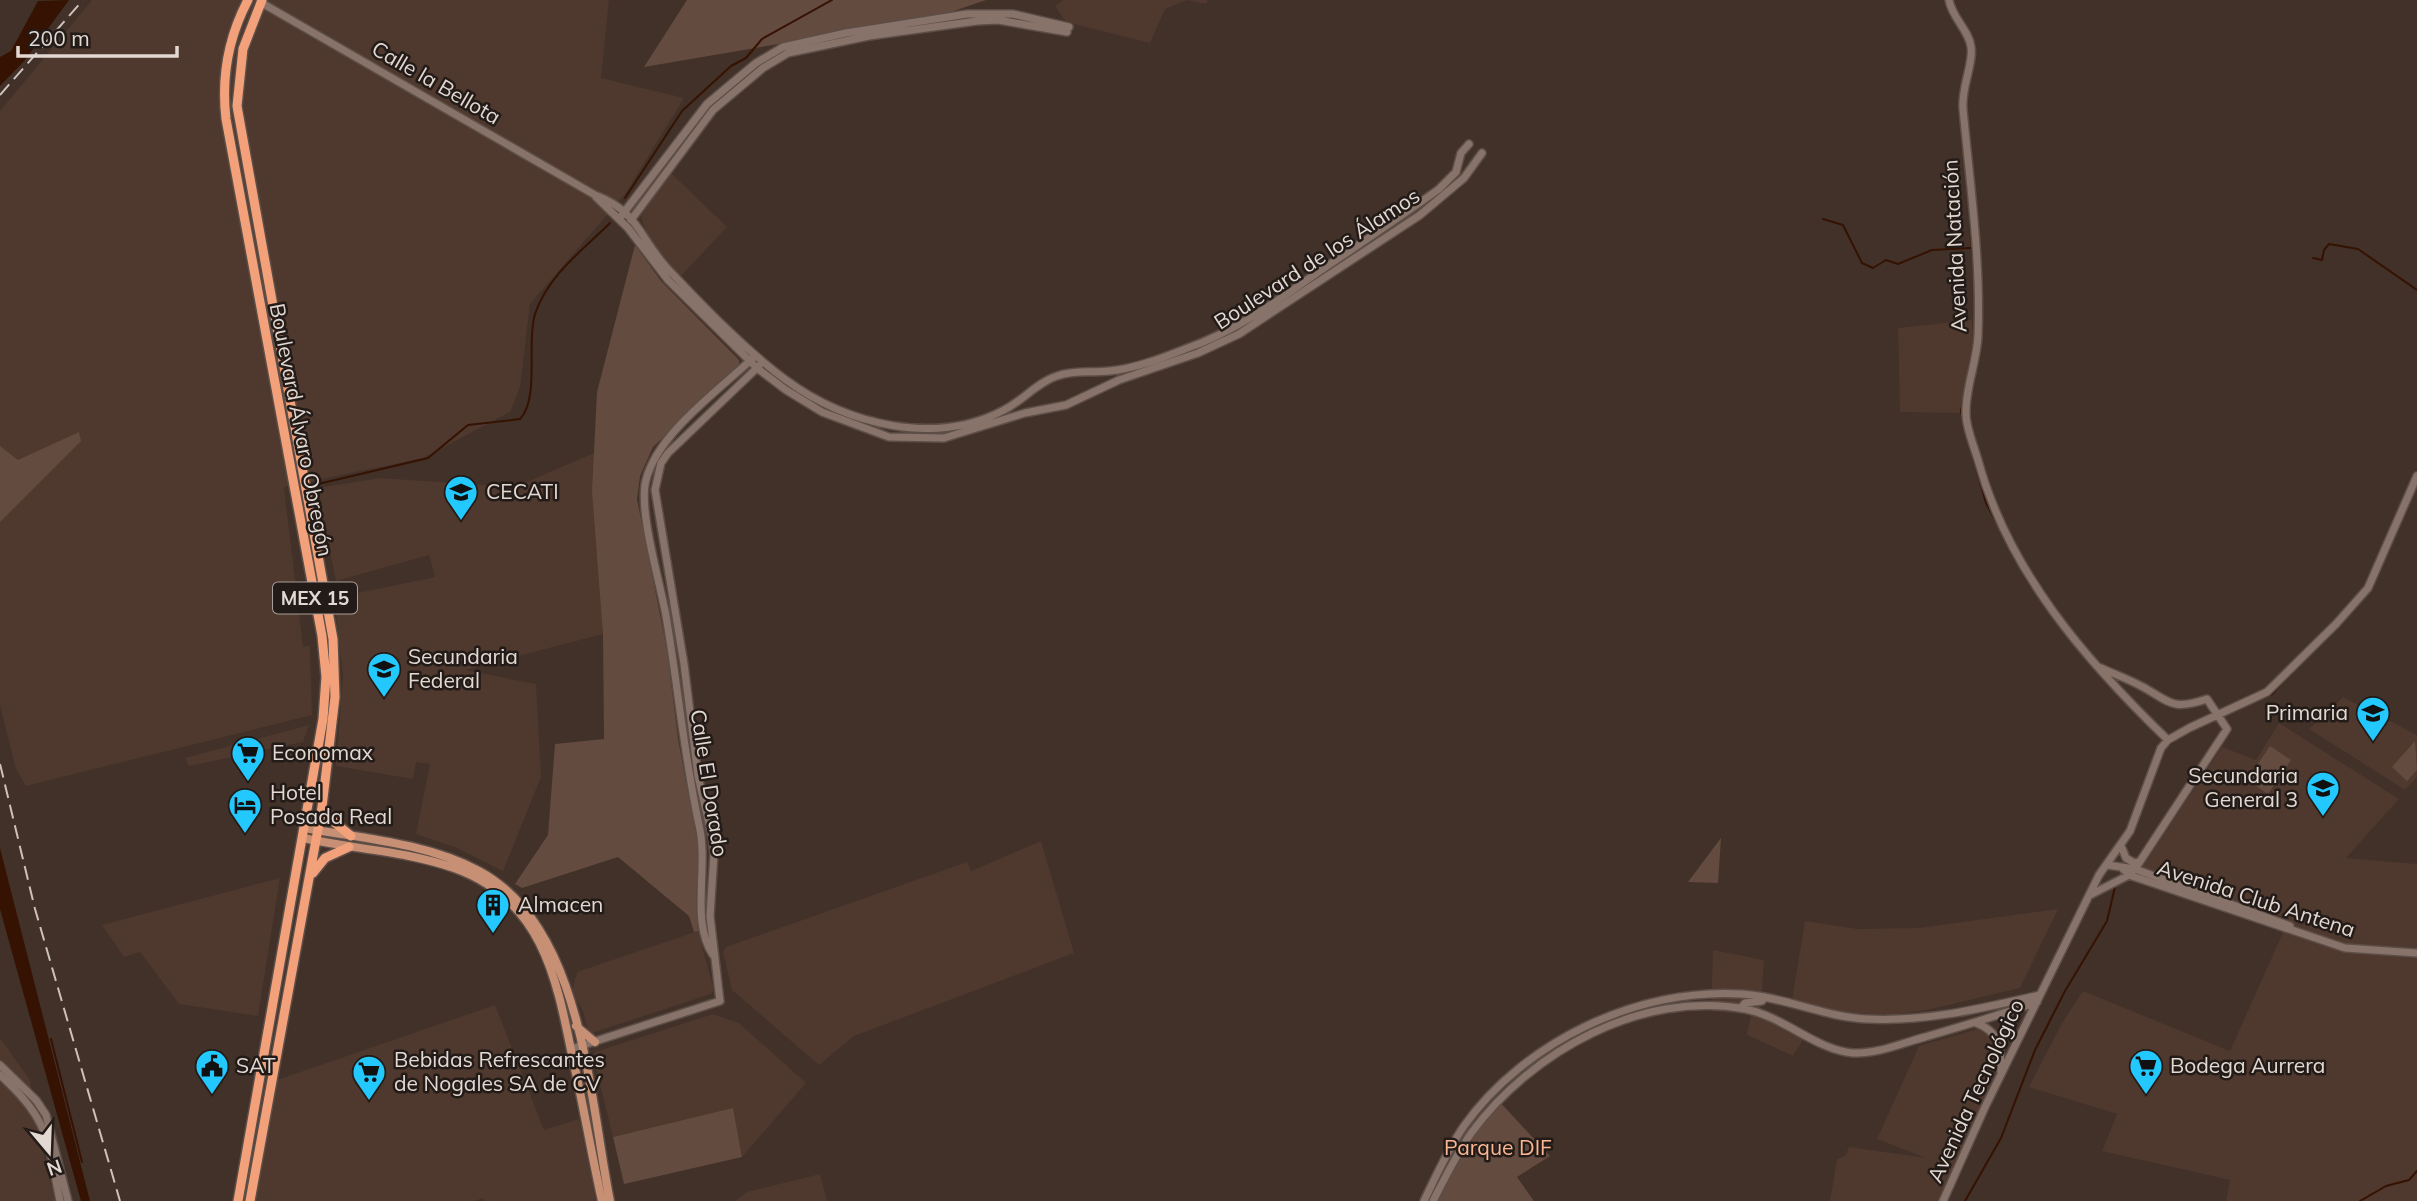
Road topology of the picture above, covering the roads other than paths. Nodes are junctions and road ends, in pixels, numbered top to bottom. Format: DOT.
graph roads {
  1 [pos="248,0"];
  2 [pos="1949,0"];
  3 [pos="261,1"];
  4 [pos="1068,30"];
  5 [pos="869,33"];
  6 [pos="1469,144"];
  7 [pos="1482,153"];
  8 [pos="595,195"];
  9 [pos="626,211"];
  10 [pos="632,218"];
  11 [pos="620,219"];
  12 [pos="626,225"];
  13 [pos="756,355"];
  14 [pos="750,361"];
  15 [pos="763,362"];
  16 [pos="757,368"];
  17 [pos="2417,476"];
  18 [pos="2097,666"];
  19 [pos="2219,713"];
  20 [pos="2168,740"];
  21 [pos="322,807"];
  22 [pos="318,831"];
  23 [pos="303,833"];
  24 [pos="351,836"];
  25 [pos="316,841"];
  26 [pos="349,847"];
  27 [pos="2121,849"];
  28 [pos="2107,865"];
  29 [pos="2129,868"];
  30 [pos="311,878"];
  31 [pos="2101,889"];
  32 [pos="2091,895"];
  33 [pos="2417,951"];
  34 [pos="713,955"];
  35 [pos="1721,995"];
  36 [pos="2039,999"];
  37 [pos="1790,1003"];
  38 [pos="1745,1007"];
  39 [pos="1968,1011"];
  40 [pos="1923,1019"];
  41 [pos="1973,1023"];
  42 [pos="576,1025"];
  43 [pos="595,1042"];
  44 [pos="1905,1043"];
  45 [pos="581,1046"];
  46 [pos="571,1049"];
  47 [pos="0,1065"];
  48 [pos="2001,1074"];
  49 [pos="0,1075"];
  50 [pos="257,1094"];
  51 [pos="263,1127"];
  52 [pos="247,1150"];
  53 [pos="60,1201"];
  54 [pos="68,1201"];
  55 [pos="238,1201"];
  56 [pos="250,1201"];
  57 [pos="602,1201"];
  58 [pos="610,1201"];
  59 [pos="1424,1201"];
  60 [pos="1433,1201"];
  61 [pos="1943,1201"];
  1 -- 23 [label="highway, Boulevard Álvaro Obregón / MEX 15"];
  2 -- 18 [label="street, Avenida Natación"];
  3 -- 8 [label="street, Calle la Bellota"];
  3 -- 21 [label="highway, Boulevard Álvaro Obregón / MEX 15"];
  4 -- 5 [label="street"];
  5 -- 9 [label="street"];
  5 -- 10 [label="street"];
  6 -- 15 [label="street, Boulevard de los Álamos"];
  7 -- 16 [label="street, Boulevard de los Álamos"];
  8 -- 9 [label="street, Calle la Bellota"];
  8 -- 11 [label="street, Calle la Bellota"];
  9 -- 10 [label="street, Boulevard de los Álamos"];
  9 -- 11 [label="street"];
  10 -- 12 [label="street"];
  10 -- 13 [label="street, Boulevard de los Álamos"];
  11 -- 12 [label="street, Boulevard de los Álamos"];
  12 -- 14 [label="street, Boulevard de los Álamos"];
  13 -- 14 [label="street, Calle El Dorado"];
  13 -- 15 [label="street, Boulevard de los Álamos"];
  14 -- 16 [label="street, Boulevard de los Álamos"];
  14 -- 34 [label="street, Calle El Dorado"];
  15 -- 16 [label="street, Calle El Dorado"];
  16 -- 34 [label="street, Calle El Dorado"];
  17 -- 19 [label="street"];
  18 -- 19 [label="street"];
  18 -- 20 [label="street, Avenida Natación"];
  19 -- 20 [label="street"];
  19 -- 29 [label="street"];
  20 -- 27 [label="street"];
  21 -- 22 [label="highway, Boulevard Álvaro Obregón / MEX 15"];
  21 -- 24 [label="highway"];
  22 -- 23 [label="main road"];
  22 -- 24 [label="main road"];
  22 -- 25 [label="highway, Boulevard Álvaro Obregón / MEX 15"];
  23 -- 25 [label="main road"];
  23 -- 50 [label="highway, Boulevard Álvaro Obregón / MEX 15"];
  24 -- 42 [label="main road"];
  25 -- 26 [label="main road"];
  25 -- 30 [label="highway, Boulevard Álvaro Obregón / MEX 15"];
  26 -- 30 [label="highway"];
  26 -- 46 [label="main road"];
  27 -- 28 [label="street"];
  27 -- 29 [label="street"];
  27 -- 29 [label="street"];
  28 -- 29 [label="street, Avenida Club Antena"];
  28 -- 31 [label="street"];
  28 -- 32 [label="street, Avenida Tecnológico"];
  29 -- 31 [label="street, Avenida Club Antena"];
  29 -- 33 [label="street, Avenida Club Antena"];
  30 -- 51 [label="highway, Boulevard Álvaro Obregón / MEX 15"];
  31 -- 32 [label="street, Avenida Club Antena"];
  32 -- 36 [label="street, Avenida Tecnológico"];
  34 -- 43 [label="street"];
  35 -- 37 [label="street"];
  35 -- 38 [label="street"];
  35 -- 59 [label="street"];
  36 -- 39 [label="street"];
  36 -- 41 [label="street"];
  36 -- 48 [label="street, Avenida Tecnológico"];
  37 -- 38 [label="street"];
  37 -- 40 [label="street"];
  38 -- 44 [label="street"];
  38 -- 60 [label="street"];
  39 -- 40 [label="street"];
  39 -- 41 [label="street"];
  40 -- 44 [label="street"];
  41 -- 44 [label="street"];
  41 -- 48 [label="street"];
  42 -- 43 [label="main road"];
  42 -- 45 [label="main road"];
  43 -- 45 [label="street"];
  45 -- 46 [label="street"];
  45 -- 58 [label="main road"];
  46 -- 57 [label="main road"];
  47 -- 54 [label="street"];
  48 -- 61 [label="street, Avenida Tecnológico"];
  49 -- 53 [label="street"];
  50 -- 51 [label="highway"];
  50 -- 52 [label="highway, Boulevard Álvaro Obregón / MEX 15"];
  51 -- 52 [label="highway"];
  51 -- 56 [label="highway, Boulevard Álvaro Obregón / MEX 15"];
  52 -- 55 [label="highway, Boulevard Álvaro Obregón / MEX 15"];
}
